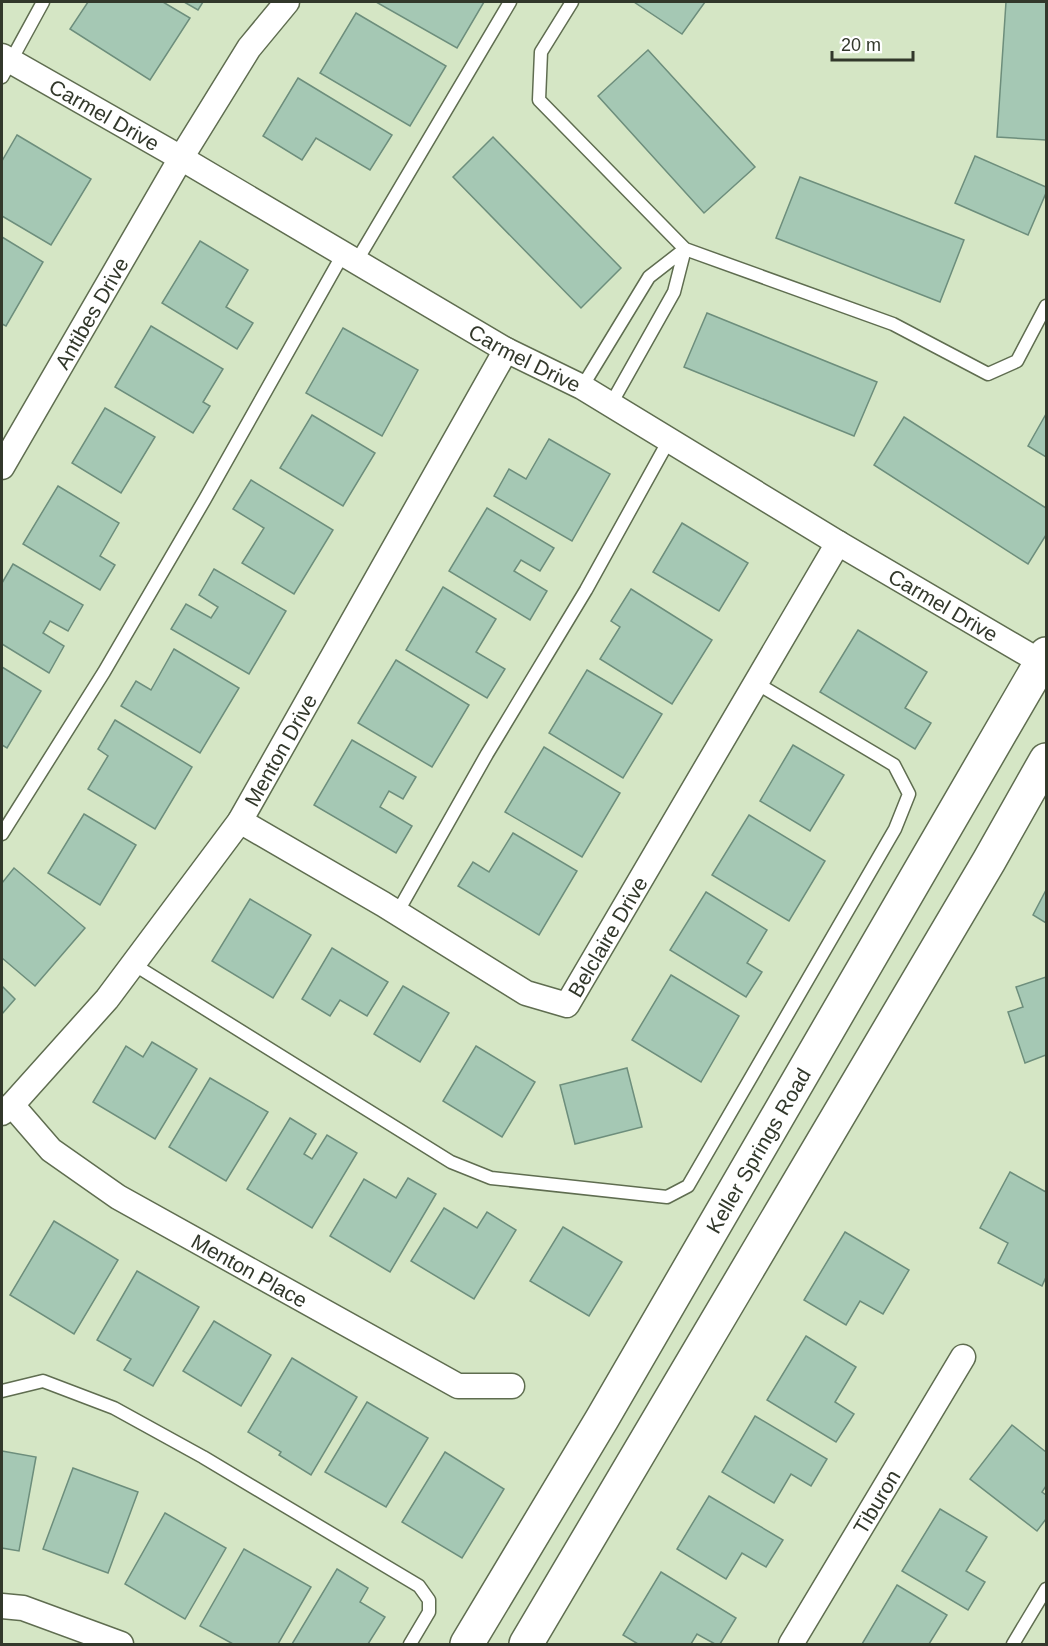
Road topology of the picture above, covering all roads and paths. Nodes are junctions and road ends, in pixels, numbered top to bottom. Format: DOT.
graph roads {
  1 [pos="43,2"];
  2 [pos="286,2"];
  3 [pos="510,2"];
  4 [pos="572,2"];
  5 [pos="5,64"];
  6 [pos="181,158"];
  7 [pos="686,249"];
  8 [pos="350,258"];
  9 [pos="1047,306"];
  10 [pos="506,350"];
  11 [pos="582,387"];
  12 [pos="611,404"];
  13 [pos="669,440"];
  14 [pos="2,467"];
  15 [pos="838,543"];
  16 [pos="1045,660"];
  17 [pos="756,684"];
  18 [pos="1047,760"];
  19 [pos="240,821"];
  20 [pos="2,834"];
  21 [pos="397,913"];
  22 [pos="134,964"];
  23 [pos="7,1109"];
  24 [pos="963,1357"];
  25 [pos="512,1386"];
  26 [pos="2,1391"];
  27 [pos="1047,1589"];
  28 [pos="2,1606"];
  29 [pos="121,1644"];
  30 [pos="410,1644"];
  31 [pos="467,1644"];
  32 [pos="526,1644"];
  33 [pos="791,1644"];
  34 [pos="1013,1644"];
  1 -- 5 [label="lane"];
  2 -- 6 [label="street, Antibes Drive"];
  3 -- 8 [label="lane"];
  4 -- 7 [label="lane"];
  5 -- 6 [label="street, Carmel Drive"];
  6 -- 8 [label="street, Carmel Drive"];
  6 -- 14 [label="street, Antibes Drive"];
  7 -- 9 [label="lane"];
  7 -- 11 [label="lane"];
  7 -- 12 [label="lane"];
  8 -- 10 [label="street, Carmel Drive"];
  8 -- 20 [label="lane"];
  10 -- 11 [label="street, Carmel Drive"];
  10 -- 19 [label="street, Menton Drive"];
  11 -- 12 [label="street, Carmel Drive"];
  12 -- 13 [label="street, Carmel Drive"];
  13 -- 15 [label="street, Carmel Drive"];
  13 -- 21 [label="lane"];
  15 -- 16 [label="street, Carmel Drive"];
  15 -- 17 [label="street, Belclaire Drive"];
  16 -- 31 [label="main road, Keller Springs Road"];
  17 -- 21 [label="street, Belclaire Drive"];
  17 -- 22 [label="lane"];
  18 -- 32 [label="main road"];
  19 -- 21 [label="street, Belclaire Drive"];
  19 -- 22 [label="street, Menton Drive"];
  22 -- 23 [label="street, Menton Drive"];
  23 -- 25 [label="street, Menton Place"];
  24 -- 33 [label="street, Tiburon"];
  26 -- 30 [label="lane"];
  27 -- 34 [label="lane"];
  28 -- 29 [label="street"];
}
